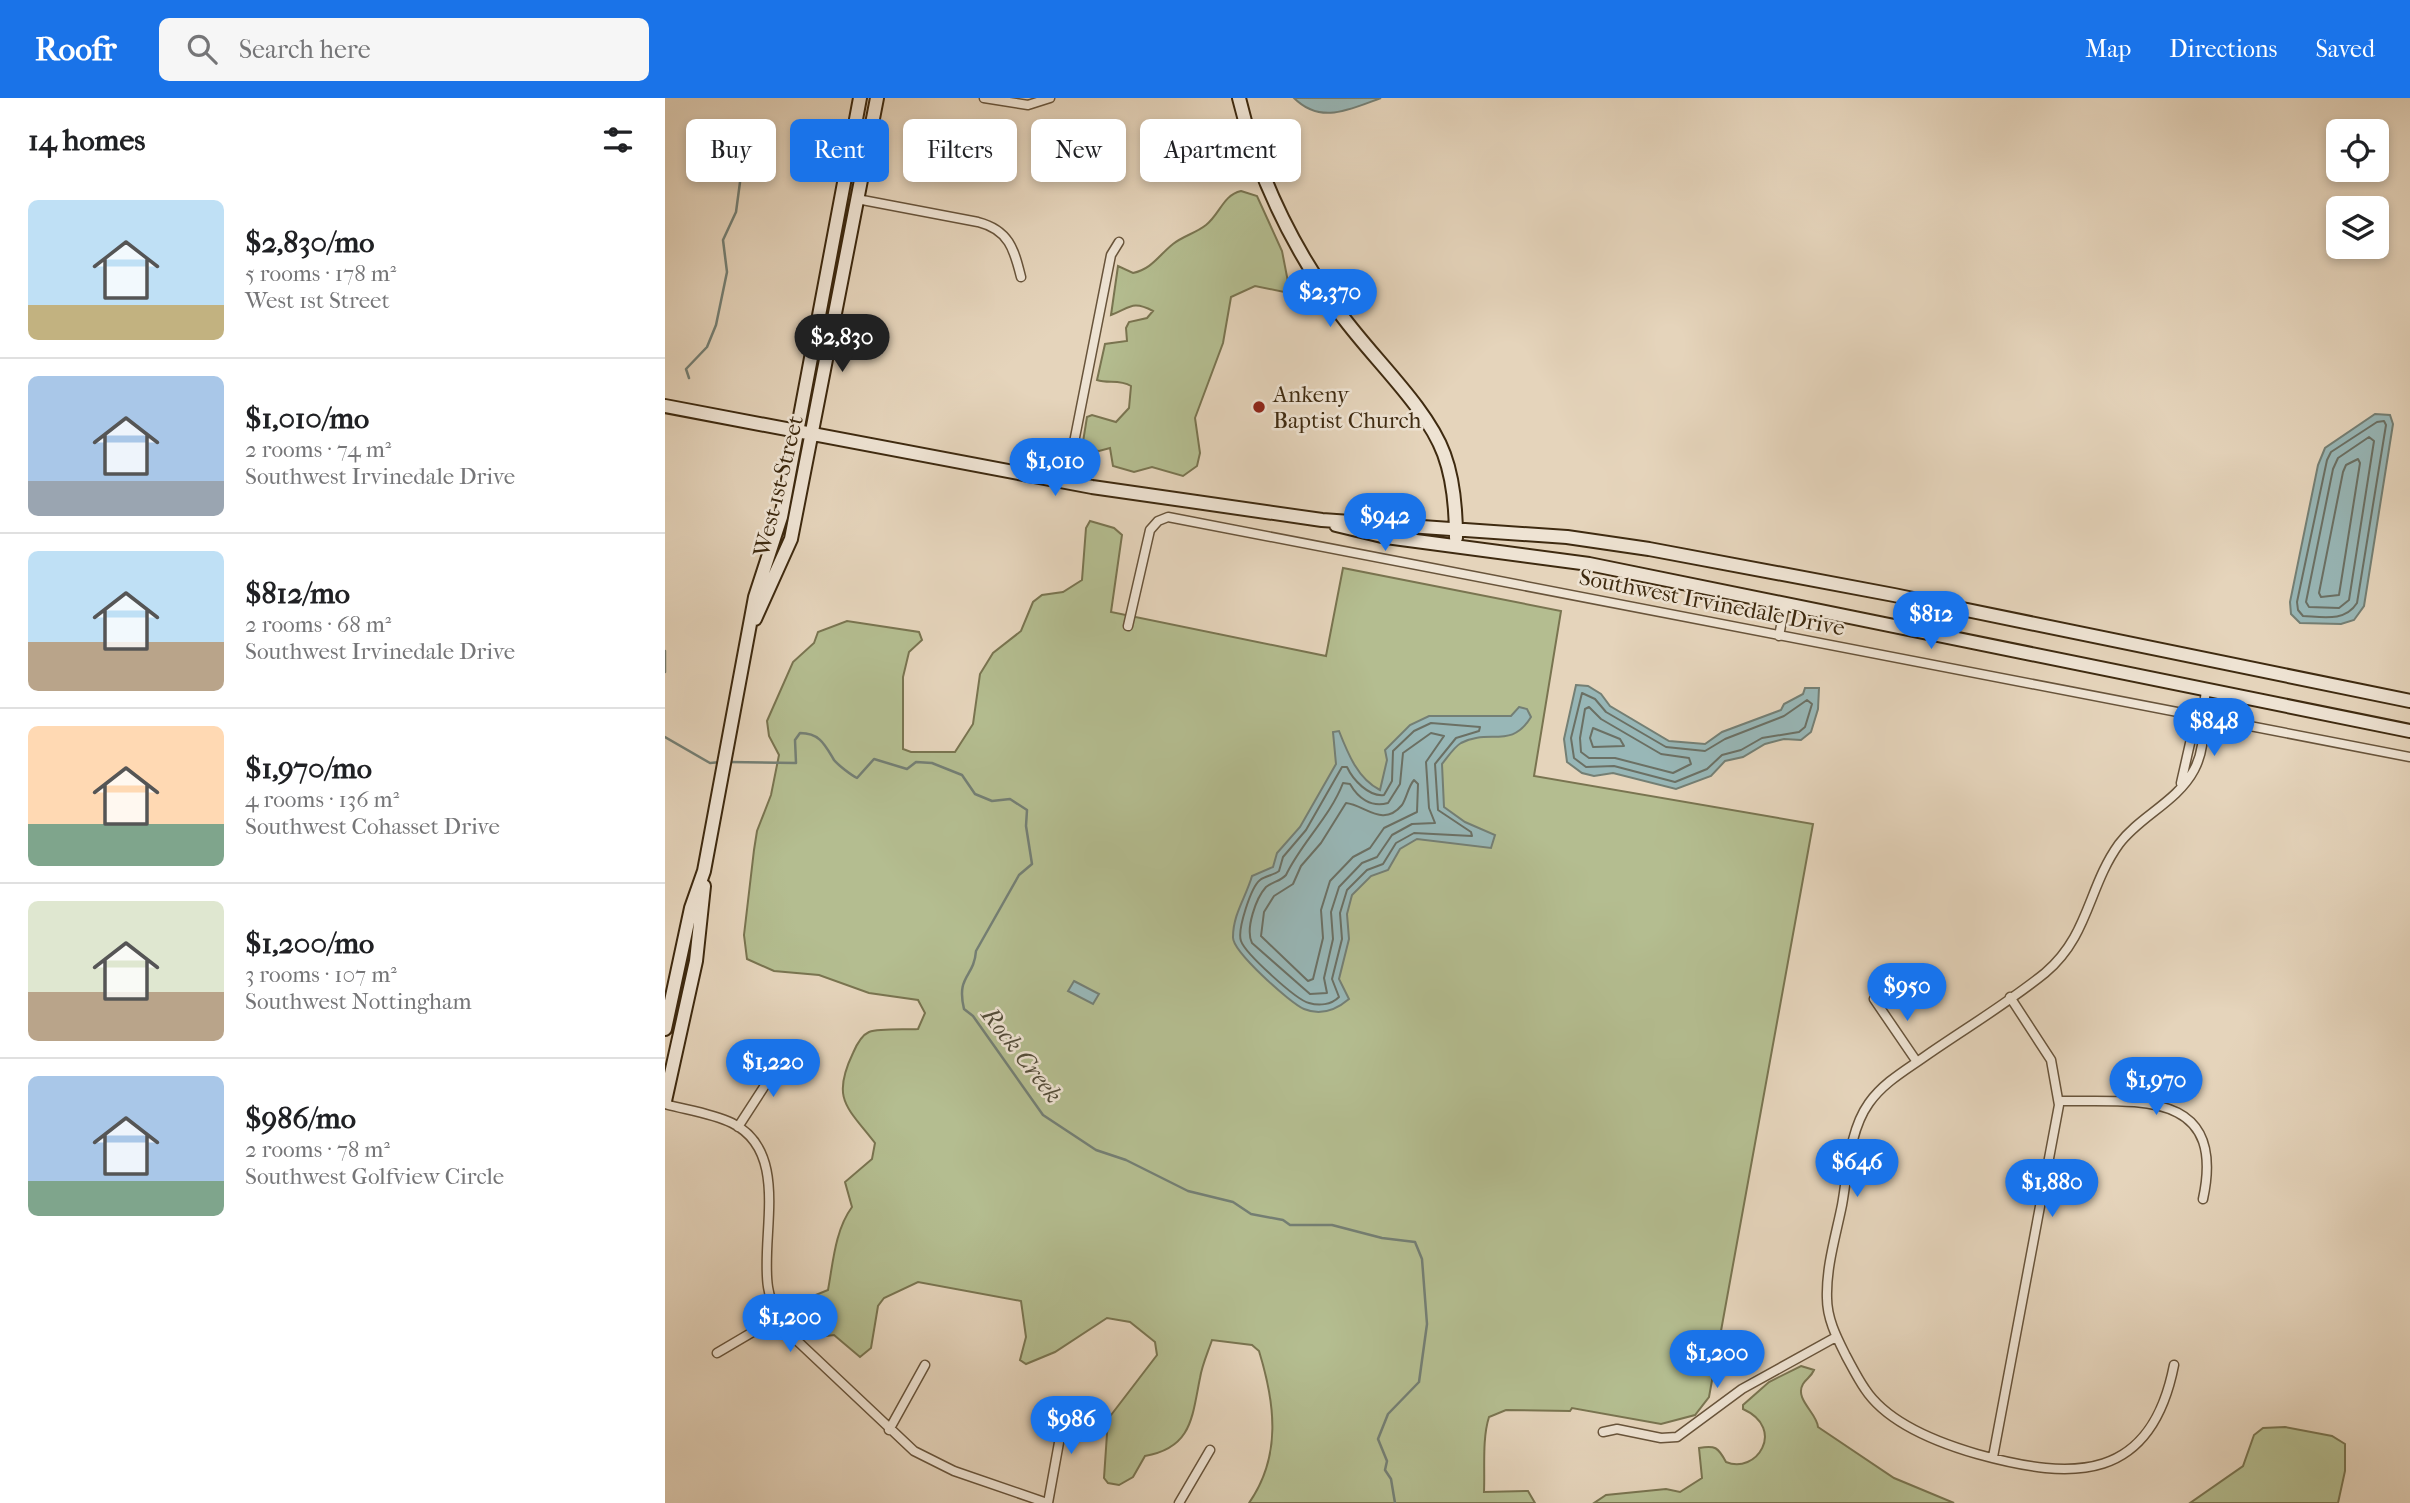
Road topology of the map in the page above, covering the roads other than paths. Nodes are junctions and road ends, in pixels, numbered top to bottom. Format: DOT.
graph roads {
  1 [pos="860,98"];
  2 [pos="877,98"];
  3 [pos="984,98"];
  4 [pos="1050,98"];
  5 [pos="1239,98"];
  6 [pos="857,199"];
  7 [pos="1119,242"];
  8 [pos="1021,277"];
  9 [pos="665,406"];
  10 [pos="795,432"];
  11 [pos="813,435"];
  12 [pos="1066,483"];
  13 [pos="1322,520"];
  14 [pos="1456,530"];
  15 [pos="1457,546"];
  16 [pos="1785,605"];
  17 [pos="1128,626"];
  18 [pos="749,632"];
  19 [pos="1779,636"];
  20 [pos="2206,691"];
  21 [pos="2410,701"];
  22 [pos="2201,717"];
  23 [pos="2410,731"];
  24 [pos="2410,757"];
  25 [pos="704,871"];
  26 [pos="2010,998"];
  27 [pos="1874,999"];
  28 [pos="665,1029"];
  29 [pos="783,1056"];
  30 [pos="1917,1062"];
  31 [pos="2059,1101"];
  32 [pos="665,1102"];
  33 [pos="739,1127"];
  34 [pos="2203,1199"];
  35 [pos="778,1317"];
  36 [pos="1836,1337"];
  37 [pos="717,1353"];
  38 [pos="925,1364"];
  39 [pos="2174,1365"];
  40 [pos="1066,1404"];
  41 [pos="889,1430"];
  42 [pos="1602,1432"];
  43 [pos="1210,1450"];
  44 [pos="1993,1457"];
  45 [pos="1048,1503"];
  46 [pos="1179,1503"];
  1 -- 10 [label="main road, West 1st Street"];
  2 -- 6 [label="main road, West 1st Street"];
  3 -- 4 [label="street"];
  5 -- 14 [label="main road"];
  6 -- 8 [label="street"];
  6 -- 11 [label="main road, West 1st Street"];
  7 -- 12 [label="street"];
  9 -- 10 [label="main road, Southwest Irvinedale Drive"];
  10 -- 11 [label="main road, Southwest Irvinedale Drive"];
  10 -- 18 [label="main road, West 1st Street"];
  11 -- 12 [label="main road, Southwest Irvinedale Drive"];
  11 -- 18 [label="main road, West 1st Street"];
  12 -- 13 [label="main road, Southwest Irvinedale Drive"];
  13 -- 14 [label="main road, Southwest Irvinedale Drive"];
  13 -- 15 [label="main road, Southwest Irvinedale Drive"];
  14 -- 15 [label="main road"];
  14 -- 21 [label="main road, Southwest Irvinedale Drive"];
  15 -- 16 [label="main road, Southwest Irvinedale Drive"];
  16 -- 19 [label="street"];
  16 -- 20 [label="main road, Southwest Irvinedale Drive"];
  17 -- 19 [label="street, Southwest Irvinedale Drive"];
  18 -- 25 [label="main road, West 1st Street"];
  19 -- 22 [label="street, Southwest Irvinedale Drive"];
  20 -- 22 [label="street"];
  20 -- 23 [label="main road, Southwest Irvinedale Drive"];
  22 -- 24 [label="street, Southwest Irvinedale Drive"];
  22 -- 26 [label="street"];
  25 -- 28 [label="main road, West 1st Street"];
  25 -- 32 [label="main road, West 1st Street"];
  26 -- 30 [label="street"];
  26 -- 31 [label="street"];
  27 -- 30 [label="street"];
  29 -- 33 [label="street"];
  30 -- 36 [label="street"];
  31 -- 34 [label="street"];
  31 -- 44 [label="street"];
  32 -- 33 [label="street"];
  33 -- 35 [label="street"];
  35 -- 37 [label="street"];
  35 -- 41 [label="street"];
  36 -- 42 [label="street"];
  36 -- 44 [label="street"];
  38 -- 41 [label="street"];
  39 -- 44 [label="street"];
  40 -- 45 [label="street"];
  41 -- 45 [label="street"];
  43 -- 46 [label="street"];
}
